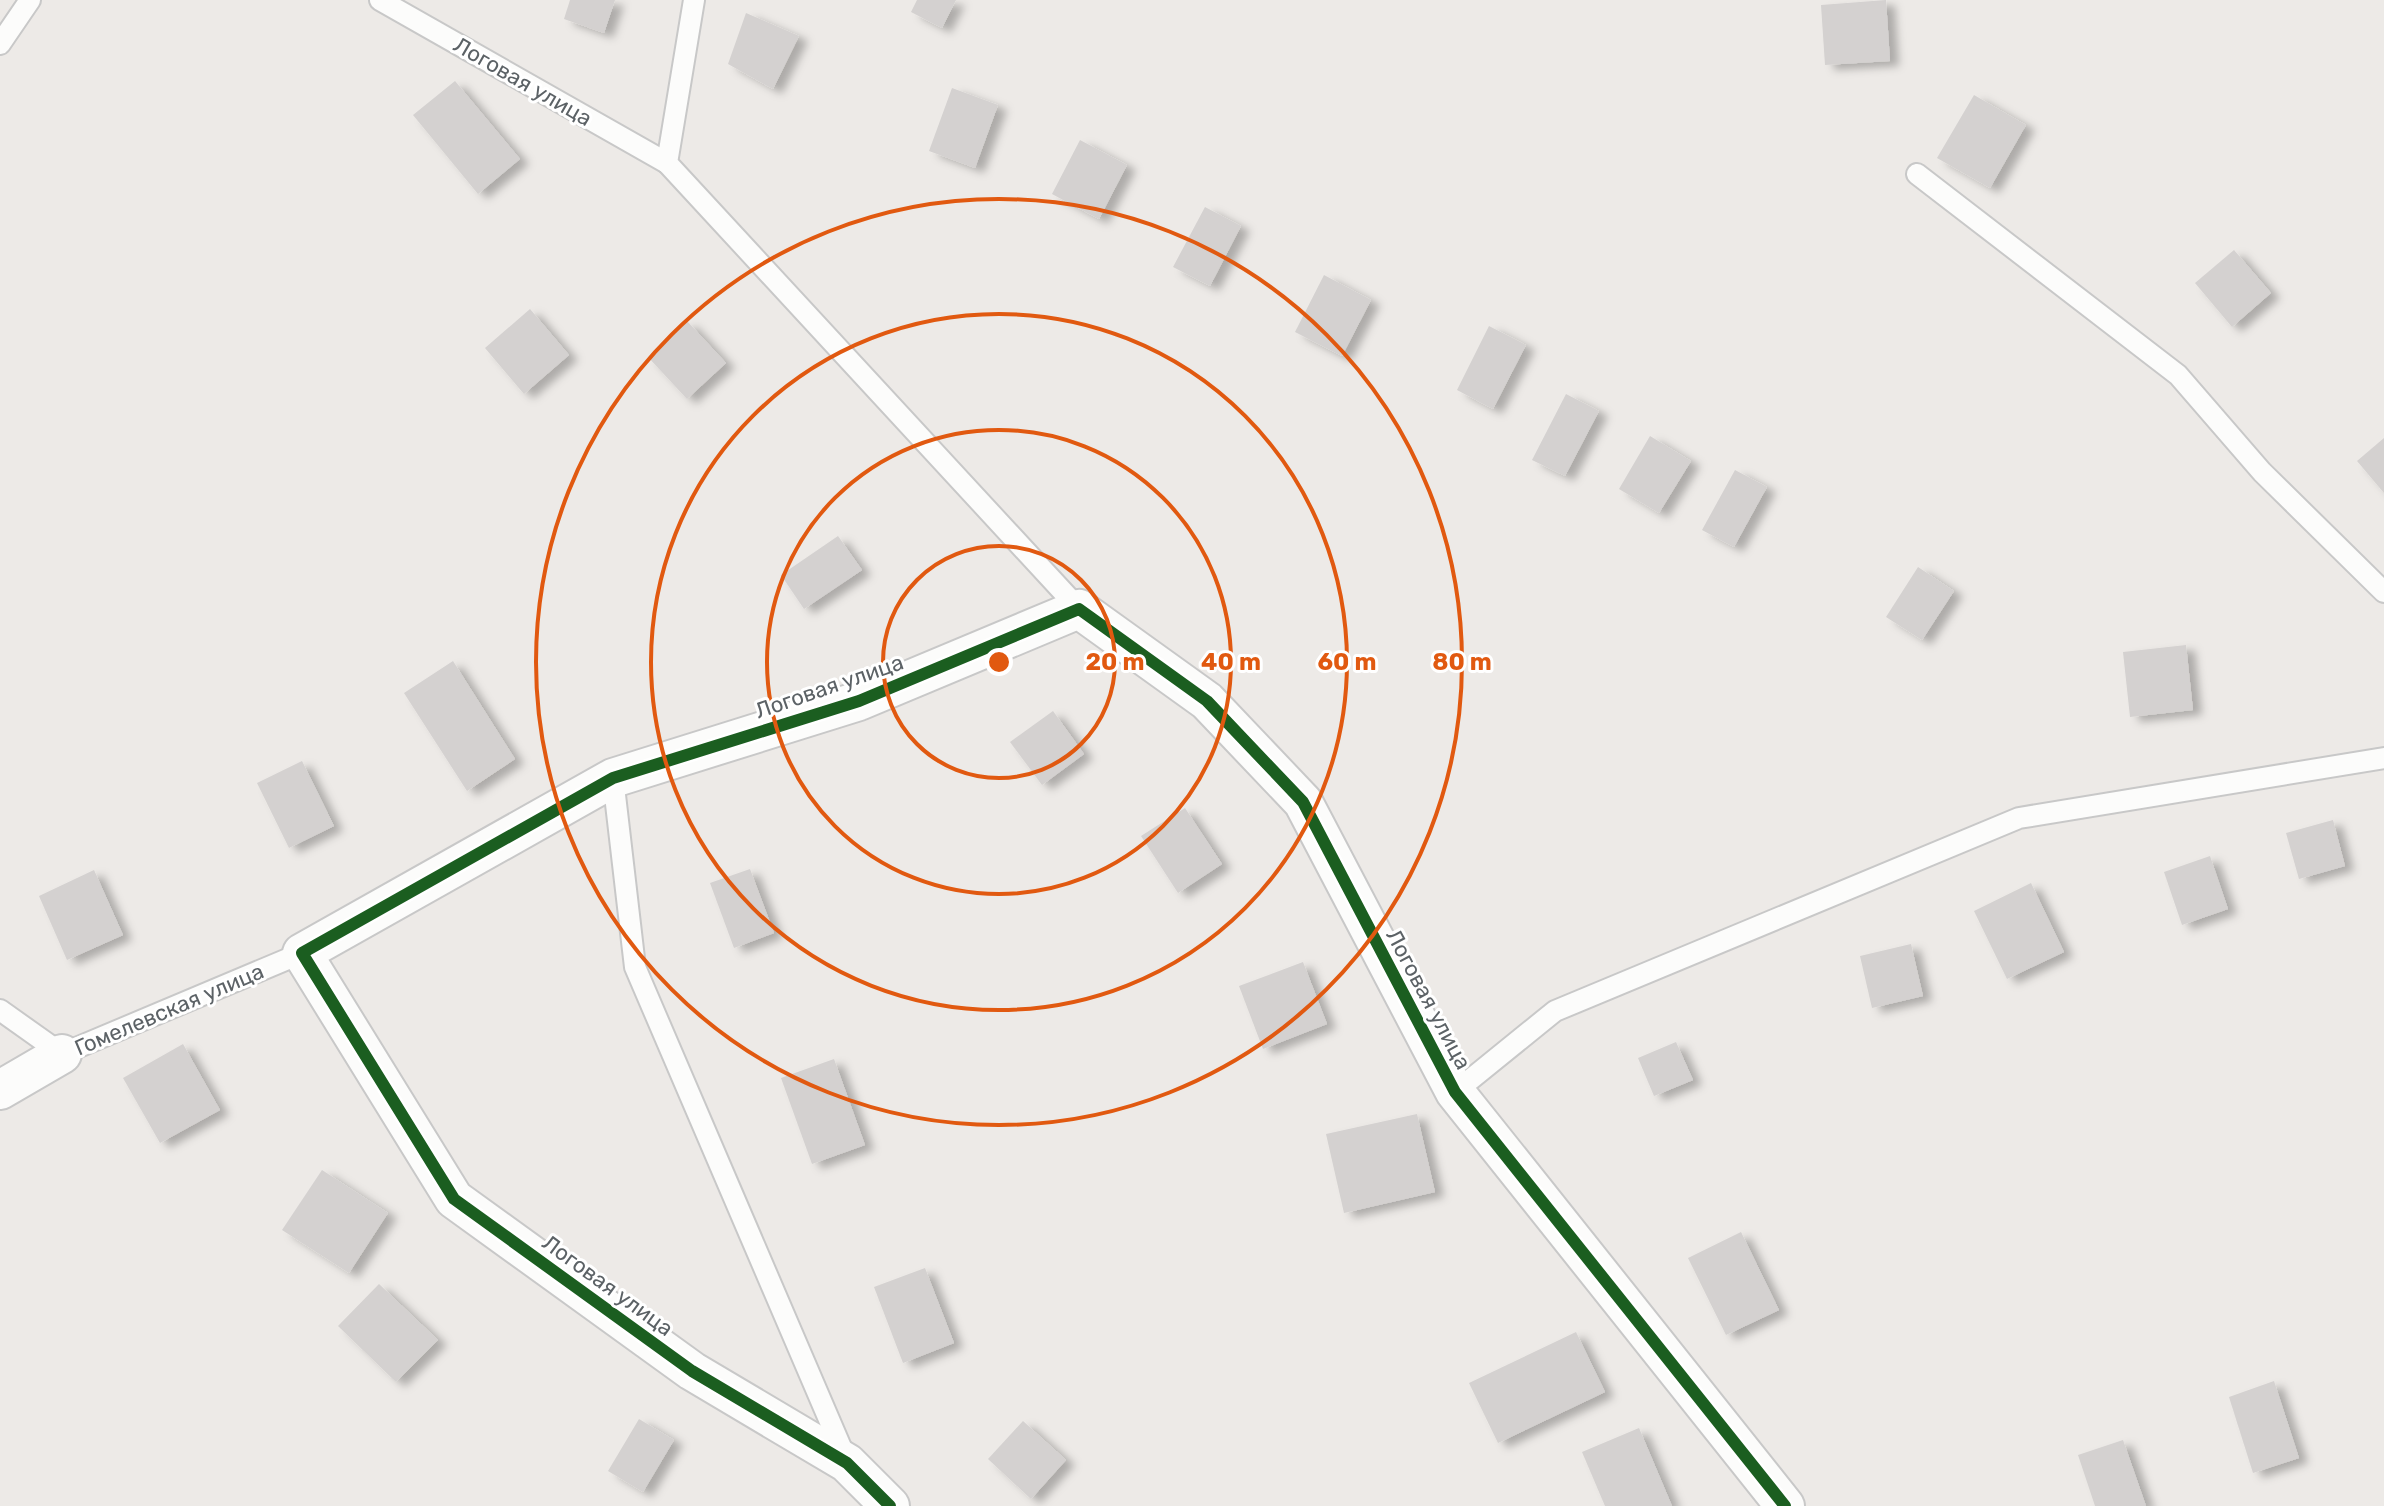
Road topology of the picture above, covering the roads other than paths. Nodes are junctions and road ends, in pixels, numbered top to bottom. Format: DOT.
graph roads {
  1 [pos="30,0"];
  2 [pos="380,0"];
  3 [pos="694,0"];
  4 [pos="0,44"];
  5 [pos="667,163"];
  6 [pos="1917,174"];
  7 [pos="2384,592"];
  8 [pos="1079,609"];
  9 [pos="2384,758"];
  10 [pos="613,778"];
  11 [pos="302,953"];
  12 [pos="0,1010"];
  13 [pos="62,1054"];
  14 [pos="0,1090"];
  15 [pos="1455,1092"];
  16 [pos="847,1463"];
  17 [pos="890,1506"];
  18 [pos="1785,1506"];
  1 -- 4 [label="lane"];
  2 -- 5 [label="lane, Логовая улица"];
  3 -- 5 [label="lane"];
  5 -- 8 [label="lane, Логовая улица"];
  6 -- 7 [label="lane"];
  8 -- 10 [label="street, Логовая улица"];
  8 -- 15 [label="street, Логовая улица"];
  9 -- 15 [label="lane"];
  10 -- 11 [label="street, Логовая улица"];
  10 -- 16 [label="lane"];
  11 -- 13 [label="lane, Гомелевская улица"];
  11 -- 16 [label="street, Логовая улица"];
  12 -- 13 [label="lane, Гомелевская улица"];
  13 -- 14 [label="street"];
  15 -- 18 [label="street, Логовая улица"];
  16 -- 17 [label="street, Логовая улица"];
}
